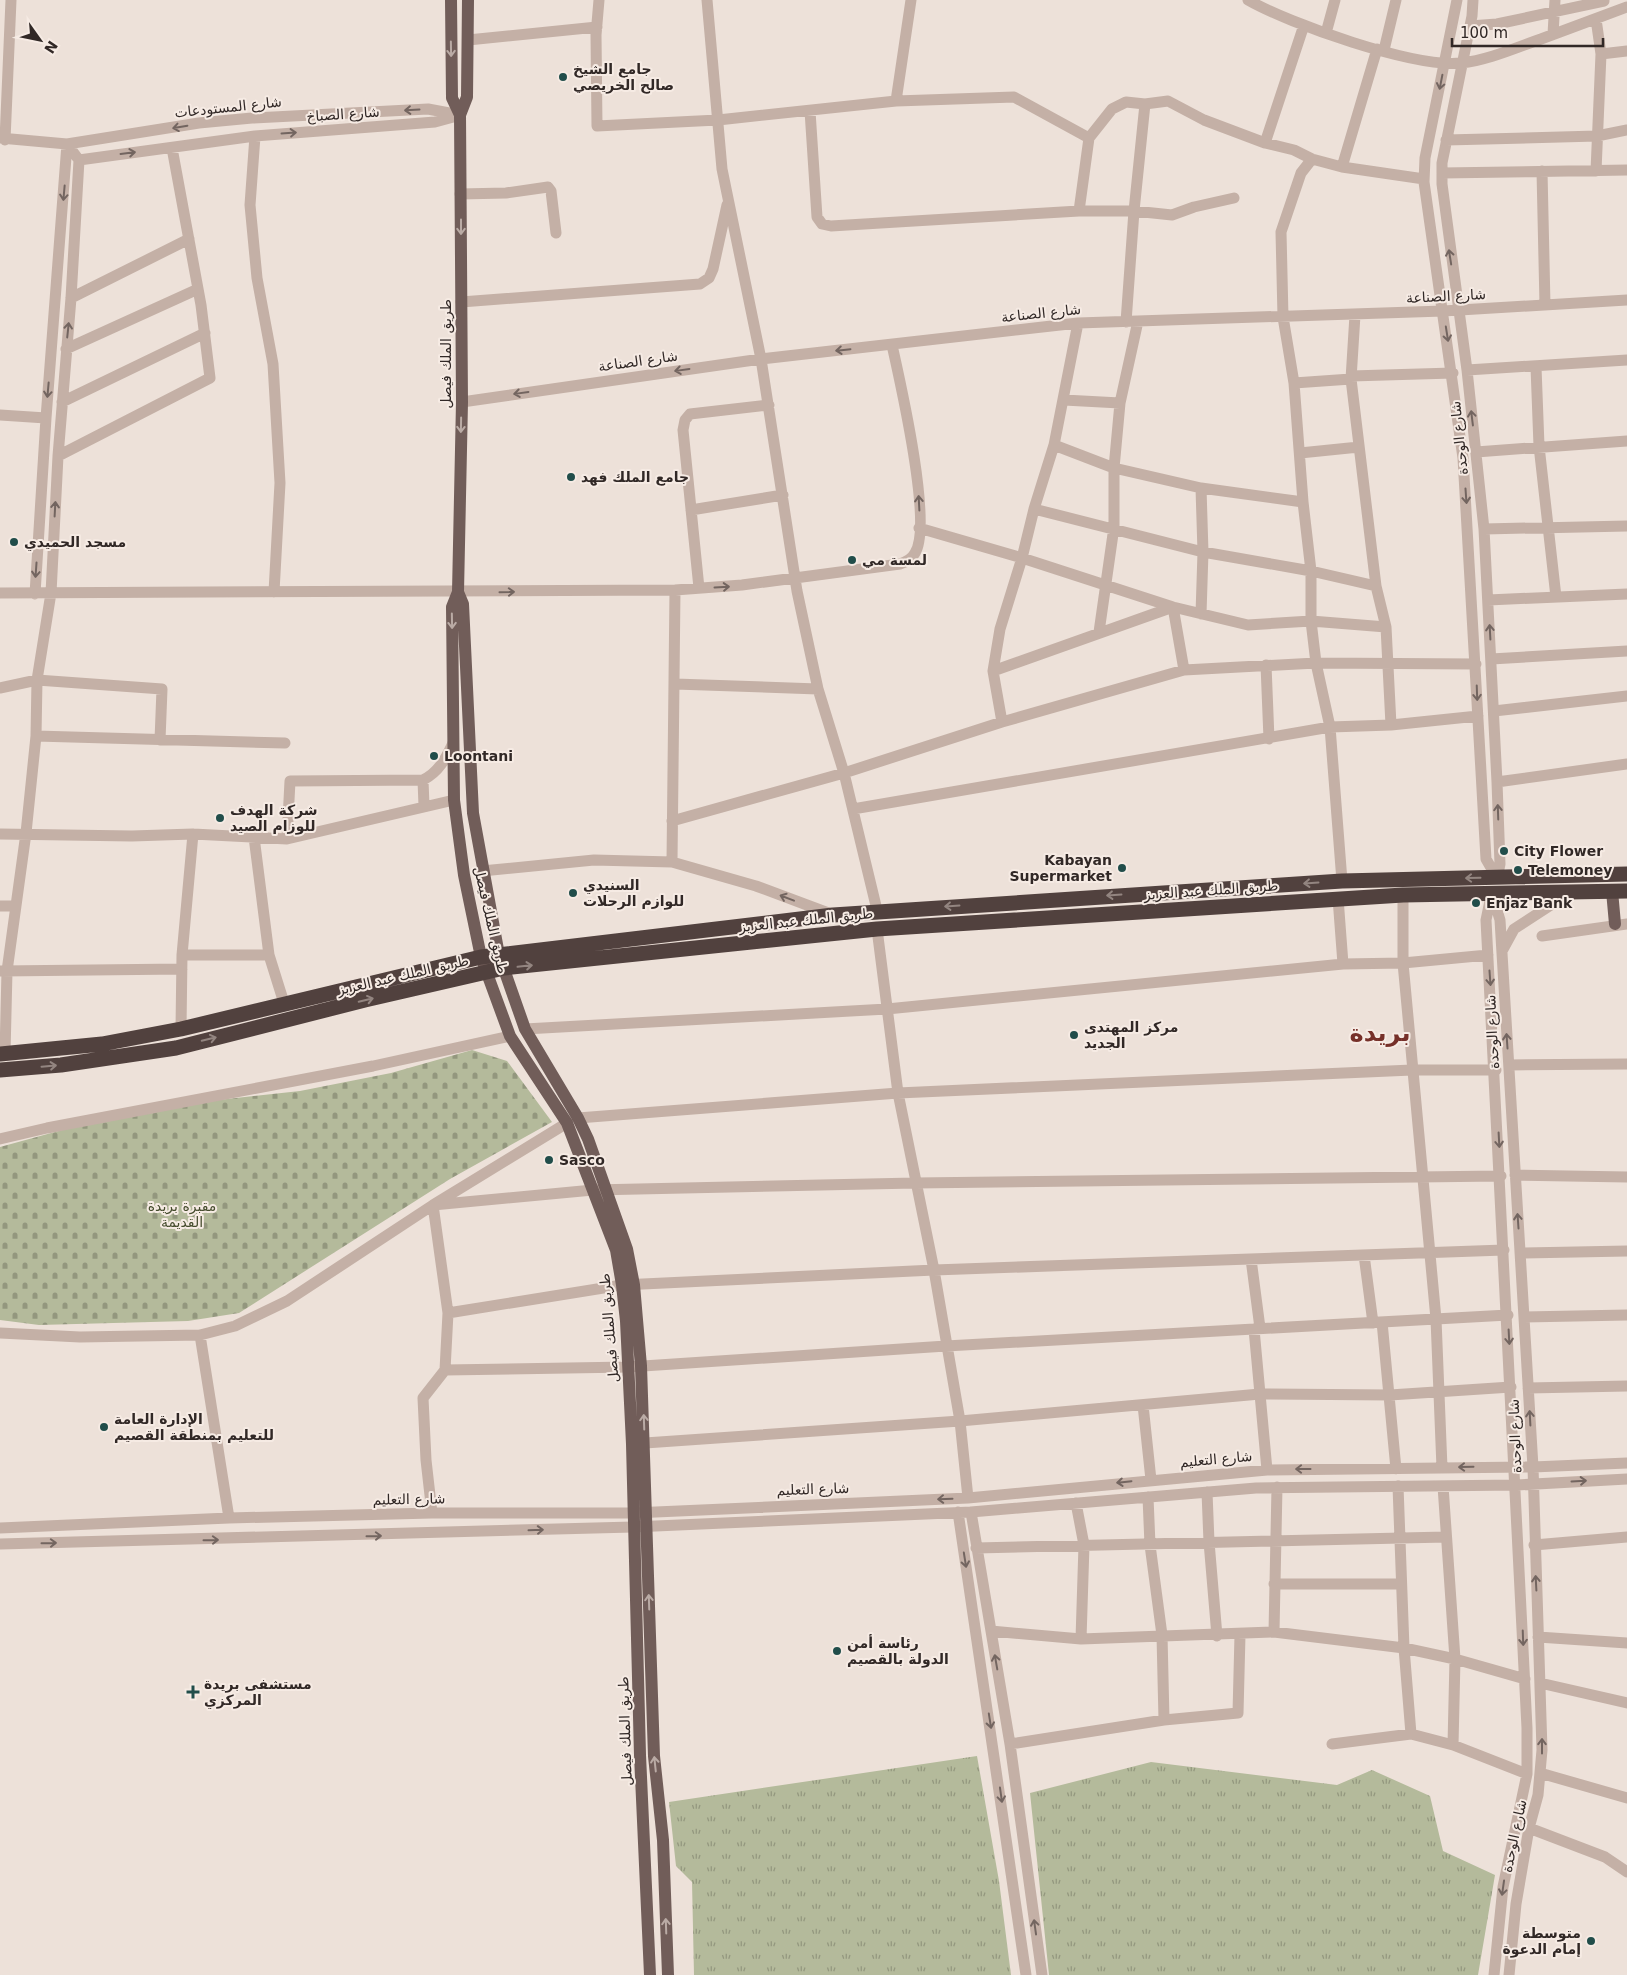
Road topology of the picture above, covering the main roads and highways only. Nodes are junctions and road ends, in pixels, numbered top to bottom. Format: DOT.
graph roads {
  1 [pos="450,0"];
  2 [pos="468,0"];
  3 [pos="460,115"];
  4 [pos="458,592"];
  5 [pos="1627,874"];
  6 [pos="1619,891"];
  7 [pos="1621,924"];
  8 [pos="481,957"];
  9 [pos="502,962"];
  10 [pos="485,972"];
  11 [pos="2,1054"];
  12 [pos="0,1070"];
  13 [pos="572,1120"];
  14 [pos="628,1285"];
  15 [pos="650,1975"];
  16 [pos="668,1975"];
  1 -- 3 [label="main road, طريق الملك فيصل, one-way"];
  2 -- 3 [label="main road, طريق الملك فيصل"];
  3 -- 4 [label="main road, طريق الملك فيصل, one-way"];
  4 -- 8 [label="main road, طريق الملك فيصل, one-way"];
  4 -- 9 [label="main road, طريق الملك فيصل"];
  5 -- 9 [label="highway, طريق الملك عبد العزيز, one-way"];
  6 -- 7 [label="main road"];
  9 -- 6 [label="highway, طريق الملك عبد العزيز, one-way"];
  8 -- 9 [label="highway, طريق الملك عبد العزيز"];
  8 -- 10 [label="main road, طريق الملك فيصل"];
  8 -- 11 [label="highway, طريق الملك عبد العزيز"];
  9 -- 10 [label="highway, طريق الملك عبد العزيز"];
  9 -- 13 [label="main road, طريق الملك فيصل"];
  12 -- 10 [label="highway, طريق الملك عبد العزيز, one-way"];
  10 -- 13 [label="main road, طريق الملك فيصل"];
  13 -- 14 [label="main road, طريق الملك فيصل"];
  13 -- 14 [label="main road, طريق الملك فيصل"];
  14 -- 15 [label="main road, طريق الملك فيصل"];
  16 -- 14 [label="main road, طريق الملك فيصل, one-way"];
}
